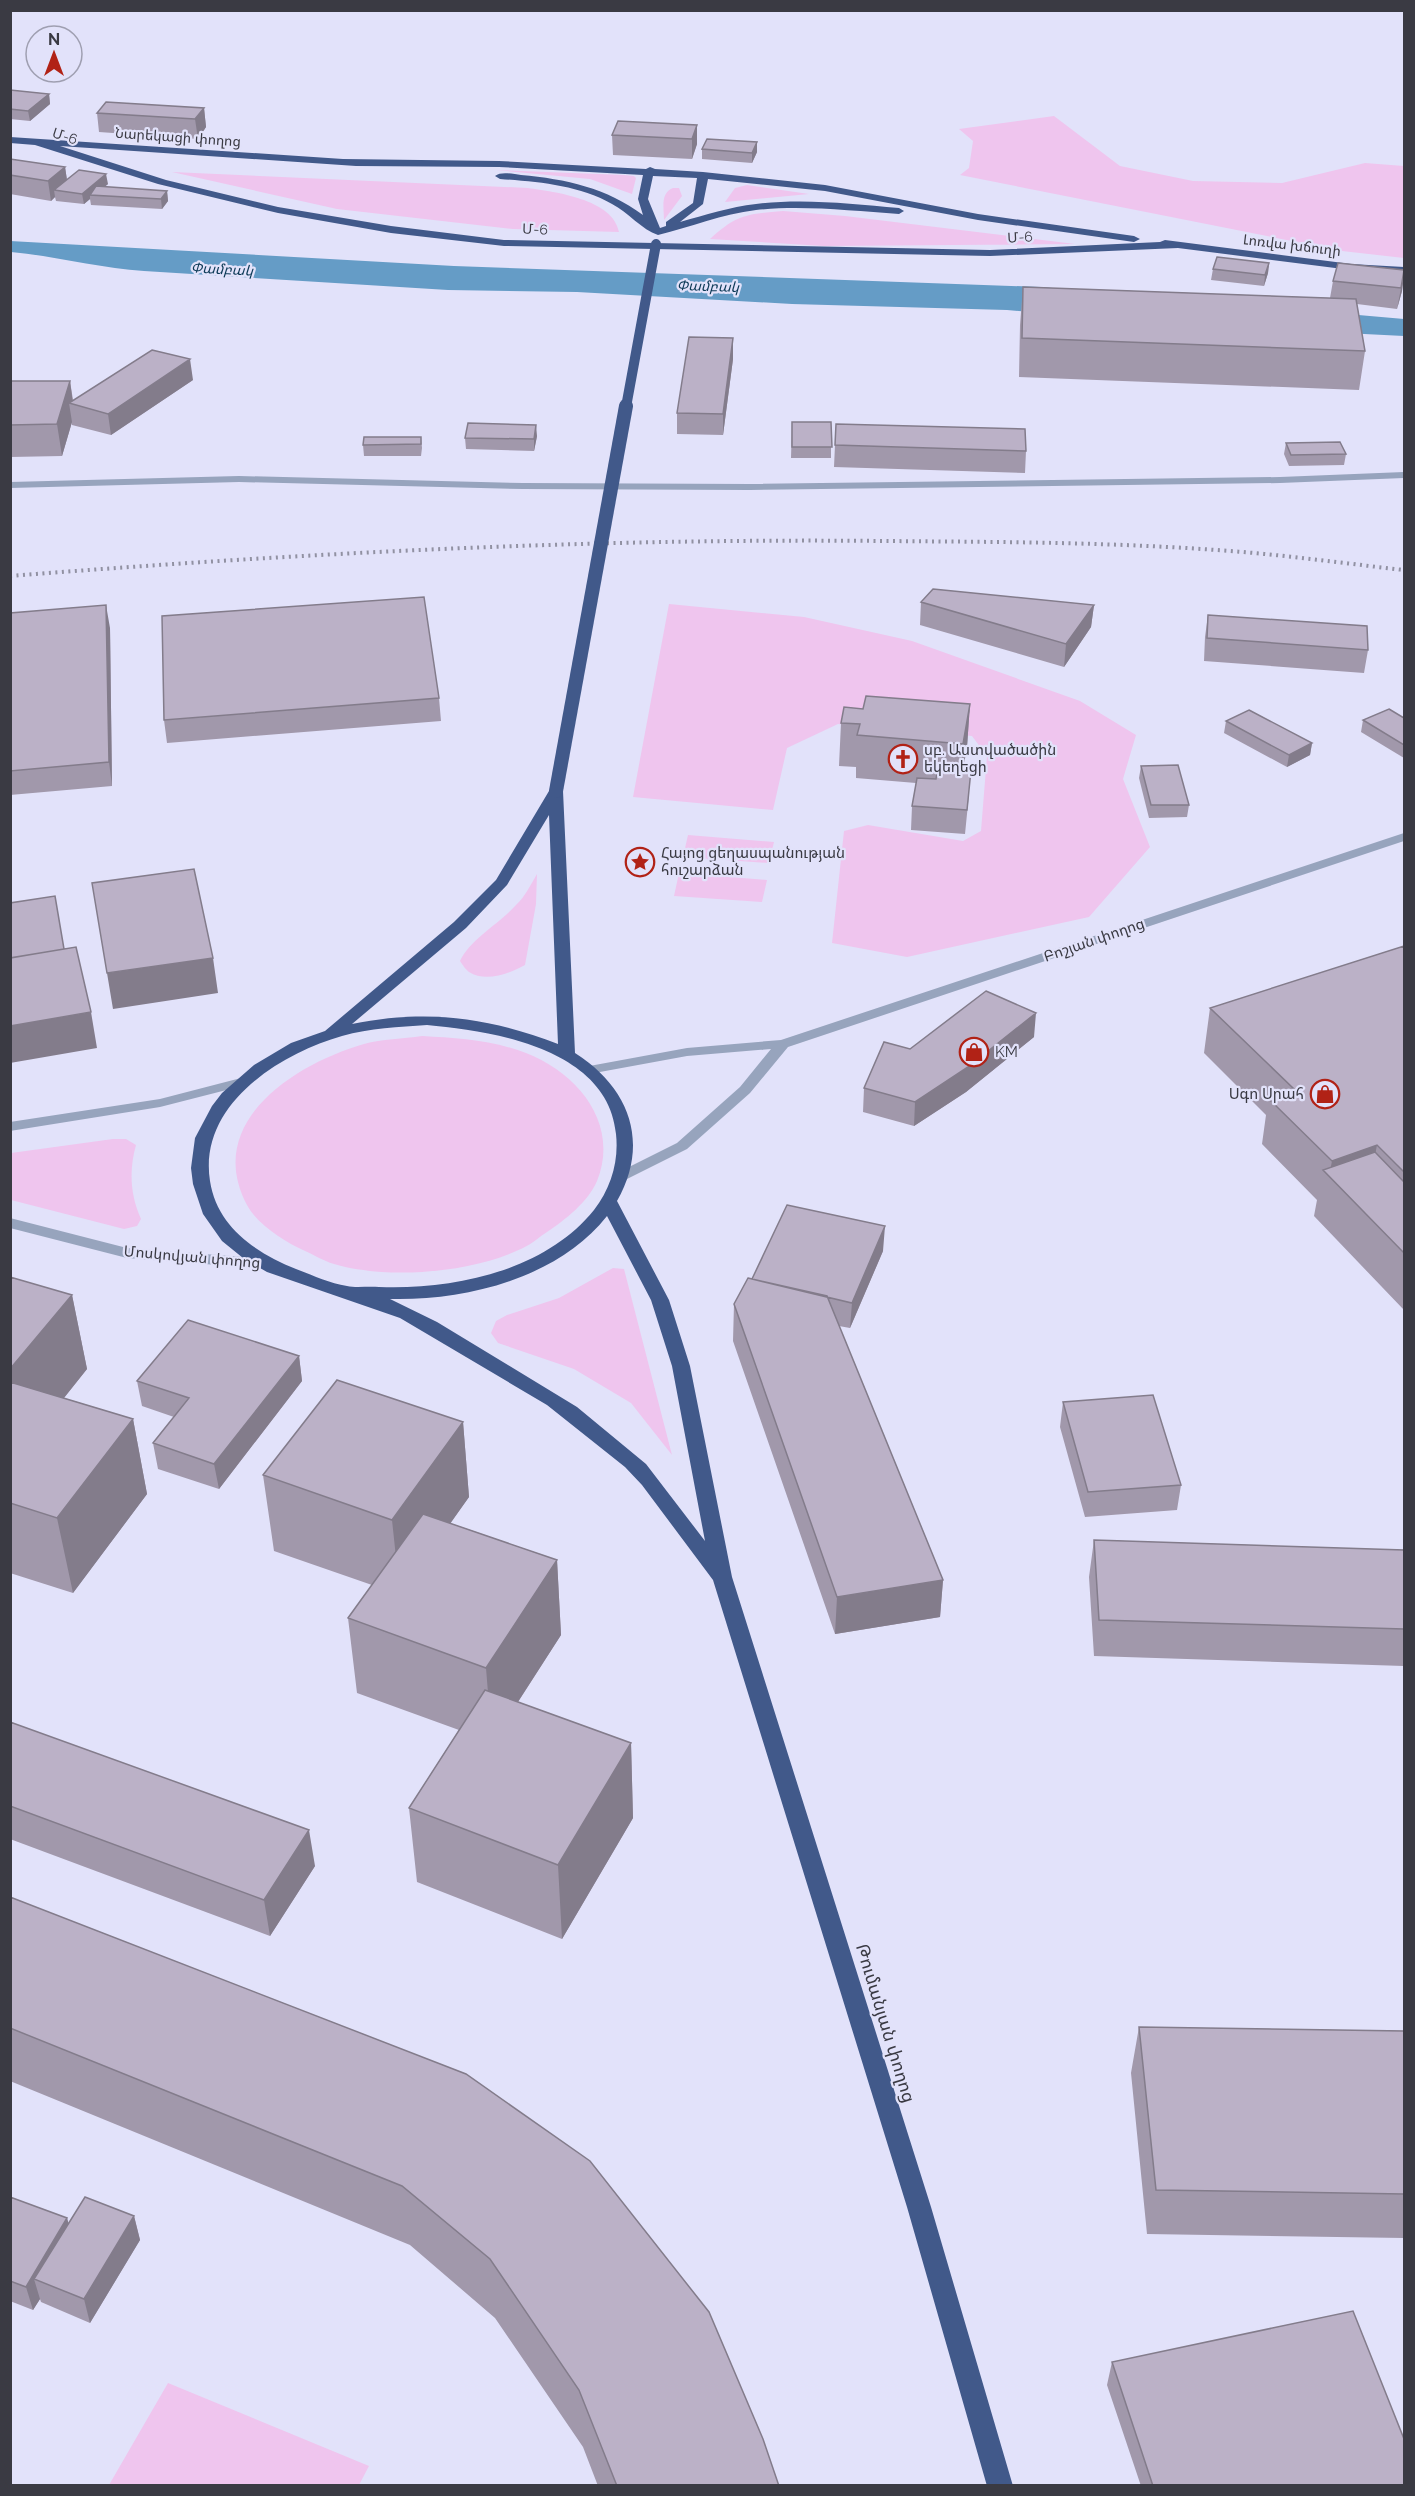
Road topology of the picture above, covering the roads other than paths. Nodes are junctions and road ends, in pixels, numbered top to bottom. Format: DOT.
graph roads {
  1 [pos="10,140"];
  2 [pos="39,143"];
  3 [pos="344,162"];
  4 [pos="650,171"];
  5 [pos="704,175"];
  6 [pos="978,217"];
  7 [pos="657,238"];
  8 [pos="1176,245"];
  9 [pos="1404,270"];
  10 [pos="1404,475"];
  11 [pos="10,485"];
  12 [pos="556,791"];
  13 [pos="1404,837"];
  14 [pos="330,1034"];
  15 [pos="783,1044"];
  16 [pos="567,1054"];
  17 [pos="589,1070"];
  18 [pos="241,1082"];
  19 [pos="10,1127"];
  20 [pos="622,1176"];
  21 [pos="609,1202"];
  22 [pos="10,1223"];
  23 [pos="268,1264"];
  24 [pos="353,1292"];
  25 [pos="722,1577"];
  26 [pos="1000,2486"];
  1 -- 2 [label="highway, Նարեկացի փողոց / Մ-6"];
  2 -- 3 [label="highway, Նարեկացի փողոց / Մ-6"];
  2 -- 8 [label="highway, Մ-6 / Մ-6"];
  3 -- 4 [label="highway, Մ-6 / Մ-6"];
  3 -- 7 [label="highway, Մ-6"];
  4 -- 5 [label="highway, Մ-6 / Մ-6"];
  4 -- 7 [label="highway"];
  5 -- 6 [label="highway, Մ-6 / Մ-6"];
  5 -- 7 [label="highway"];
  6 -- 7 [label="highway, Մ-6"];
  6 -- 8 [label="highway, Մ-6 / Մ-6"];
  7 -- 12 [label="highway, bridge"];
  8 -- 9 [label="highway, Լոռվա խճուղի / Մ-6"];
  10 -- 11 [label="street"];
  12 -- 14 [label="highway"];
  12 -- 16 [label="highway"];
  13 -- 15 [label="street, Բոշյան փողոց"];
  14 -- 16 [label="highway"];
  14 -- 18 [label="highway"];
  15 -- 17 [label="street, Բոշյան փողոց"];
  15 -- 20 [label="street"];
  16 -- 17 [label="highway"];
  17 -- 20 [label="highway"];
  18 -- 19 [label="street"];
  18 -- 23 [label="highway"];
  20 -- 21 [label="highway"];
  21 -- 24 [label="highway"];
  21 -- 25 [label="highway"];
  22 -- 23 [label="street, Մոսկովյան փողոց"];
  23 -- 24 [label="highway"];
  24 -- 25 [label="highway"];
  25 -- 26 [label="highway, Թումանյան փողոց"];
}
